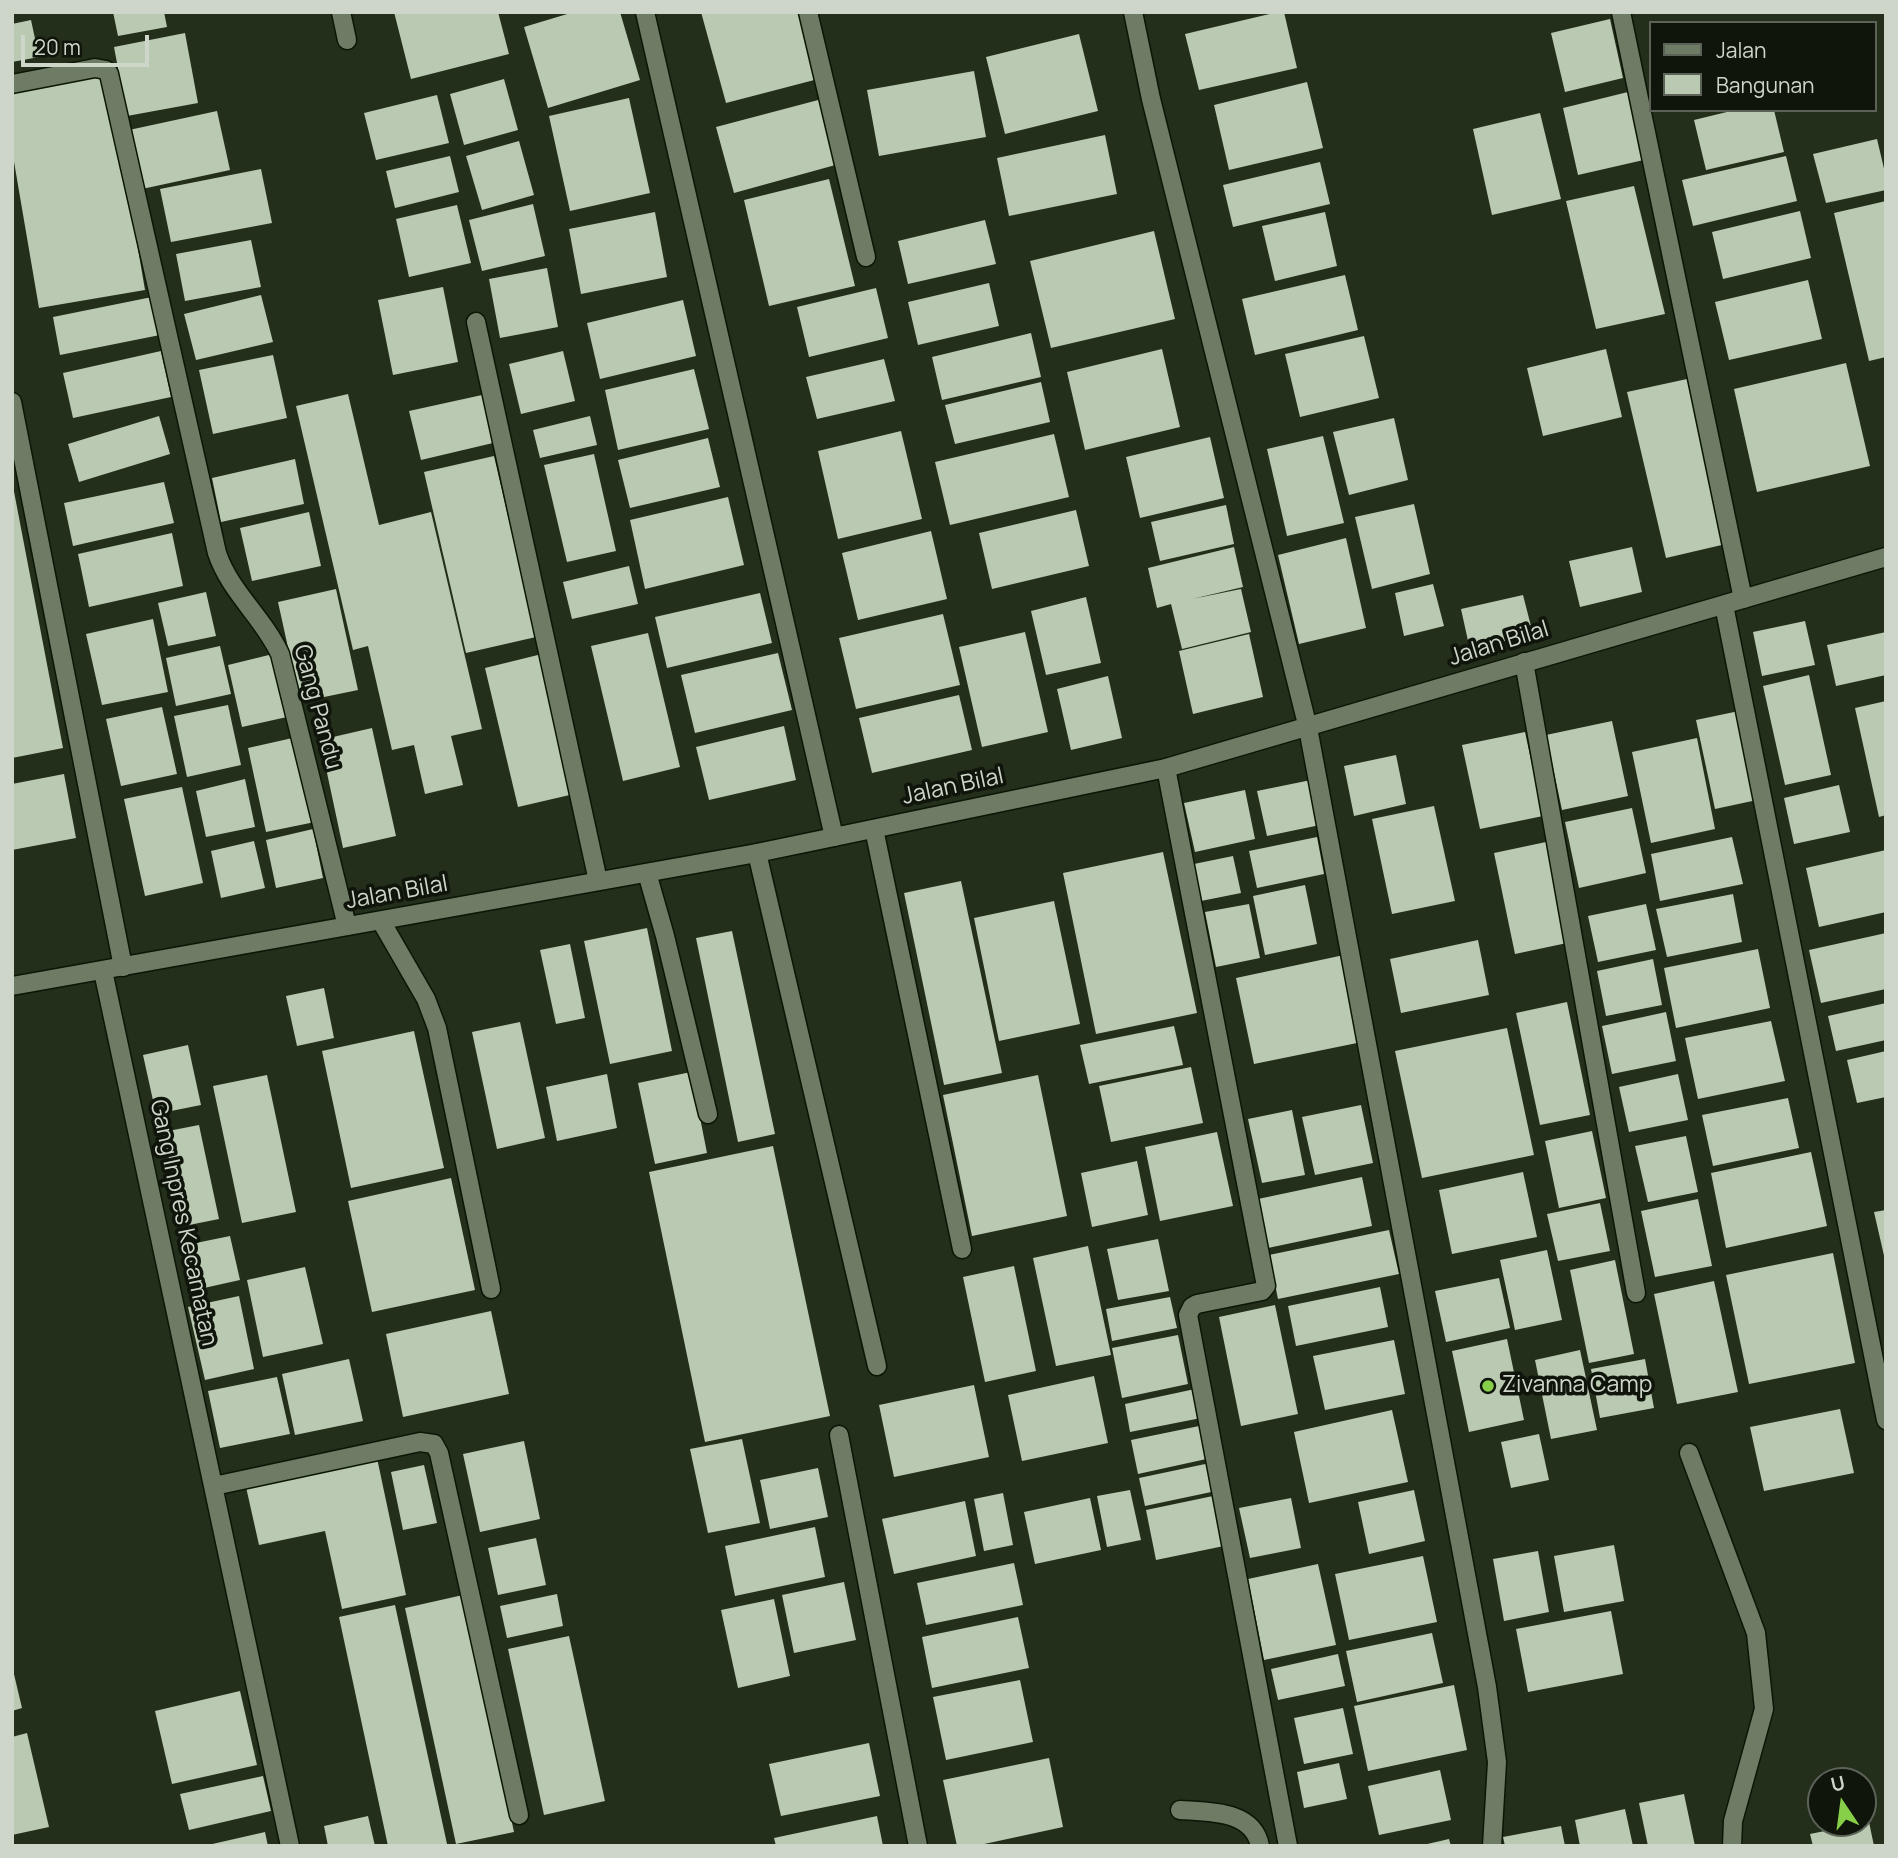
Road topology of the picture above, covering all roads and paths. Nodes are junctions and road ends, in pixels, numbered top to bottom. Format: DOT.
graph roads {
  1 [pos="341,12"];
  2 [pos="645,12"];
  3 [pos="808,12"];
  4 [pos="1133,12"];
  5 [pos="1621,12"];
  6 [pos="347,40"];
  7 [pos="12,84"];
  8 [pos="866,257"];
  9 [pos="476,322"];
  10 [pos="12,402"];
  11 [pos="1886,557"];
  12 [pos="1743,599"];
  13 [pos="1724,605"];
  14 [pos="1524,662"];
  15 [pos="1308,727"];
  16 [pos="1166,768"];
  17 [pos="874,829"];
  18 [pos="834,837"];
  19 [pos="757,853"];
  20 [pos="647,873"];
  21 [pos="598,881"];
  22 [pos="381,921"];
  23 [pos="347,926"];
  24 [pos="123,967"];
  25 [pos="103,971"];
  26 [pos="12,986"];
  27 [pos="708,1114"];
  28 [pos="962,1250"];
  29 [pos="491,1289"];
  30 [pos="1636,1293"];
  31 [pos="877,1366"];
  32 [pos="1886,1420"];
  33 [pos="839,1435"];
  34 [pos="1689,1453"];
  35 [pos="215,1486"];
  36 [pos="1180,1810"];
  37 [pos="519,1815"];
  38 [pos="290,1846"];
  39 [pos="918,1846"];
  40 [pos="1260,1846"];
  41 [pos="1288,1846"];
  42 [pos="1492,1846"];
  43 [pos="1732,1846"];
  1 -- 6 [label="street"];
  2 -- 18 [label="street"];
  3 -- 8 [label="street"];
  4 -- 15 [label="street"];
  5 -- 12 [label="street"];
  7 -- 23 [label="street, Gang Pandu"];
  9 -- 21 [label="street"];
  10 -- 24 [label="street"];
  11 -- 12 [label="street, Jalan Bilal"];
  12 -- 13 [label="street, Jalan Bilal"];
  13 -- 14 [label="street, Jalan Bilal"];
  13 -- 32 [label="street"];
  14 -- 15 [label="street, Jalan Bilal"];
  14 -- 30 [label="street"];
  15 -- 16 [label="street, Jalan Bilal"];
  15 -- 42 [label="street"];
  16 -- 17 [label="street, Jalan Bilal"];
  16 -- 41 [label="street"];
  17 -- 18 [label="street, Jalan Bilal"];
  17 -- 28 [label="street"];
  18 -- 19 [label="street, Jalan Bilal"];
  19 -- 20 [label="street, Jalan Bilal"];
  19 -- 31 [label="street"];
  20 -- 21 [label="street, Jalan Bilal"];
  20 -- 27 [label="street"];
  21 -- 22 [label="street, Jalan Bilal"];
  22 -- 23 [label="street, Jalan Bilal"];
  22 -- 29 [label="street"];
  23 -- 24 [label="street, Jalan Bilal"];
  24 -- 25 [label="street, Jalan Bilal"];
  25 -- 26 [label="street, Jalan Bilal"];
  25 -- 35 [label="street, Gang Inpres Kecamatan"];
  33 -- 39 [label="street"];
  34 -- 43 [label="street"];
  35 -- 37 [label="street"];
  35 -- 38 [label="street, Gang Inpres Kecamatan"];
  36 -- 40 [label="street"];
}
